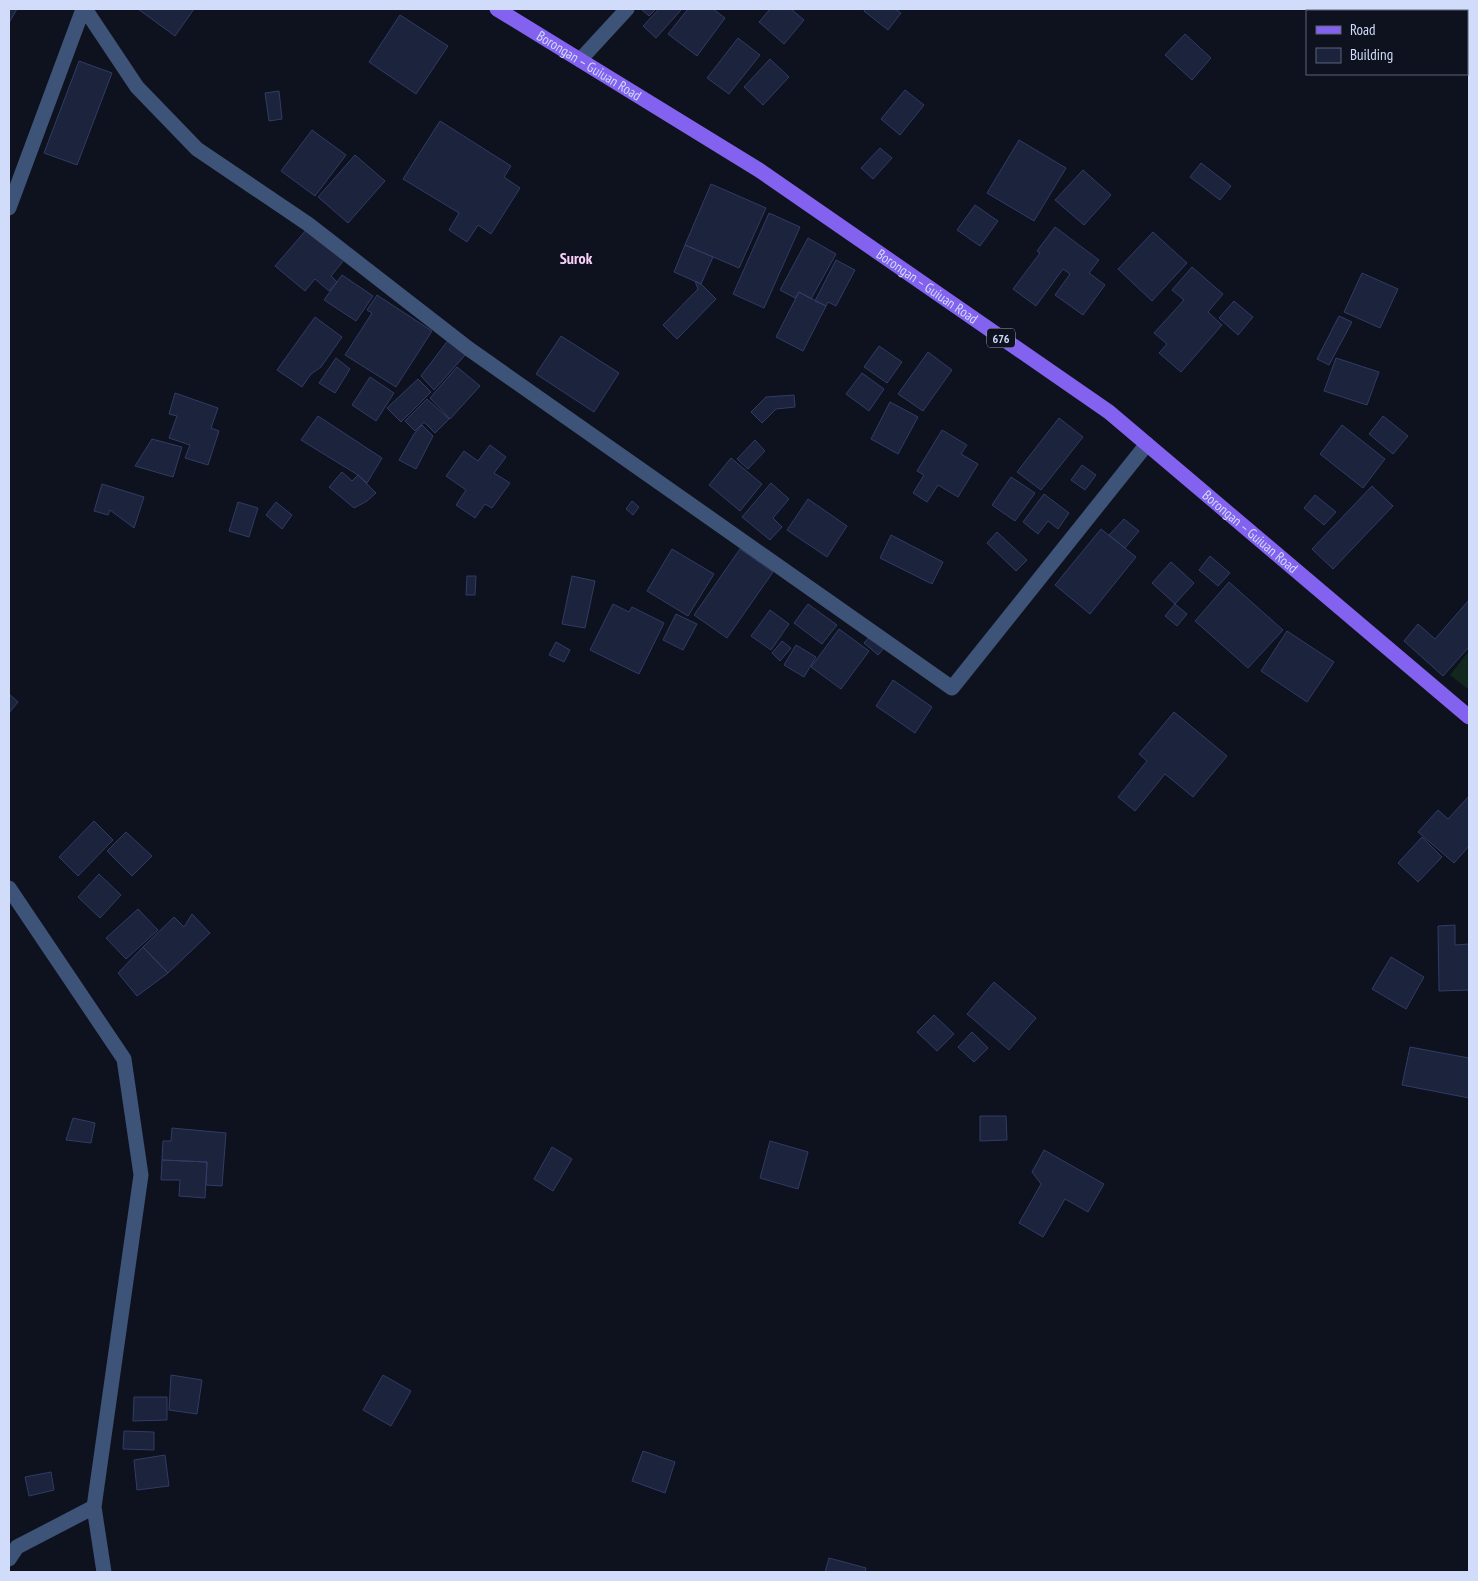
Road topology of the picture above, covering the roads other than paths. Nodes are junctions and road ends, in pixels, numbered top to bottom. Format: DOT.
graph roads {
  1 [pos="84,9"];
  2 [pos="497,9"];
  3 [pos="626,9"];
  4 [pos="580,60"];
  5 [pos="9,208"];
  6 [pos="1147,444"];
  7 [pos="1469,717"];
  8 [pos="9,888"];
  9 [pos="94,1508"];
  10 [pos="9,1558"];
  11 [pos="104,1572"];
  1 -- 5 [label="street"];
  1 -- 6 [label="street"];
  2 -- 4 [label="main road, Borongan – Guiuan Road / 676"];
  3 -- 4 [label="street"];
  4 -- 6 [label="main road, Borongan – Guiuan Road / 676"];
  6 -- 7 [label="main road, Borongan – Guiuan Road / 676"];
  8 -- 9 [label="street"];
  9 -- 10 [label="street"];
  9 -- 11 [label="street"];
}
